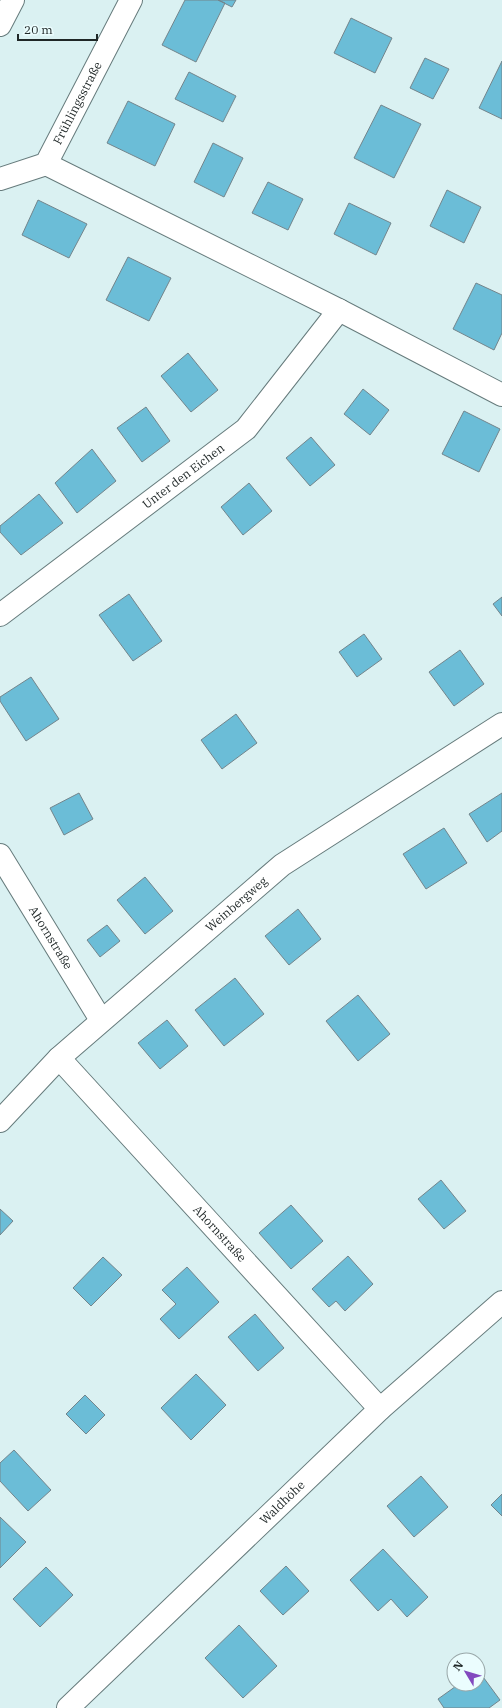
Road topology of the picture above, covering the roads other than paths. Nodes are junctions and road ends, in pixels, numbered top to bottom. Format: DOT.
graph roads {
  1 [pos="13,0"];
  2 [pos="131,0"];
  3 [pos="0,25"];
  4 [pos="46,164"];
  5 [pos="0,178"];
  6 [pos="339,310"];
  7 [pos="502,395"];
  8 [pos="0,615"];
  9 [pos="502,724"];
  10 [pos="0,855"];
  11 [pos="101,1020"];
  12 [pos="59,1058"];
  13 [pos="0,1121"];
  14 [pos="502,1302"];
  15 [pos="380,1410"];
  16 [pos="71,1707"];
  1 -- 3 [label="street"];
  2 -- 4 [label="street, Frühlingsstraße"];
  4 -- 5 [label="street"];
  4 -- 6 [label="street"];
  6 -- 7 [label="street"];
  6 -- 8 [label="street, Unter den Eichen"];
  9 -- 11 [label="street, Weinbergweg"];
  10 -- 11 [label="street, Ahornstraße"];
  11 -- 12 [label="street, Weinbergweg"];
  12 -- 13 [label="street, Weinbergweg"];
  12 -- 15 [label="street, Ahornstraße"];
  14 -- 15 [label="street, Waldhöhe"];
  15 -- 16 [label="street, Waldhöhe"];
}
